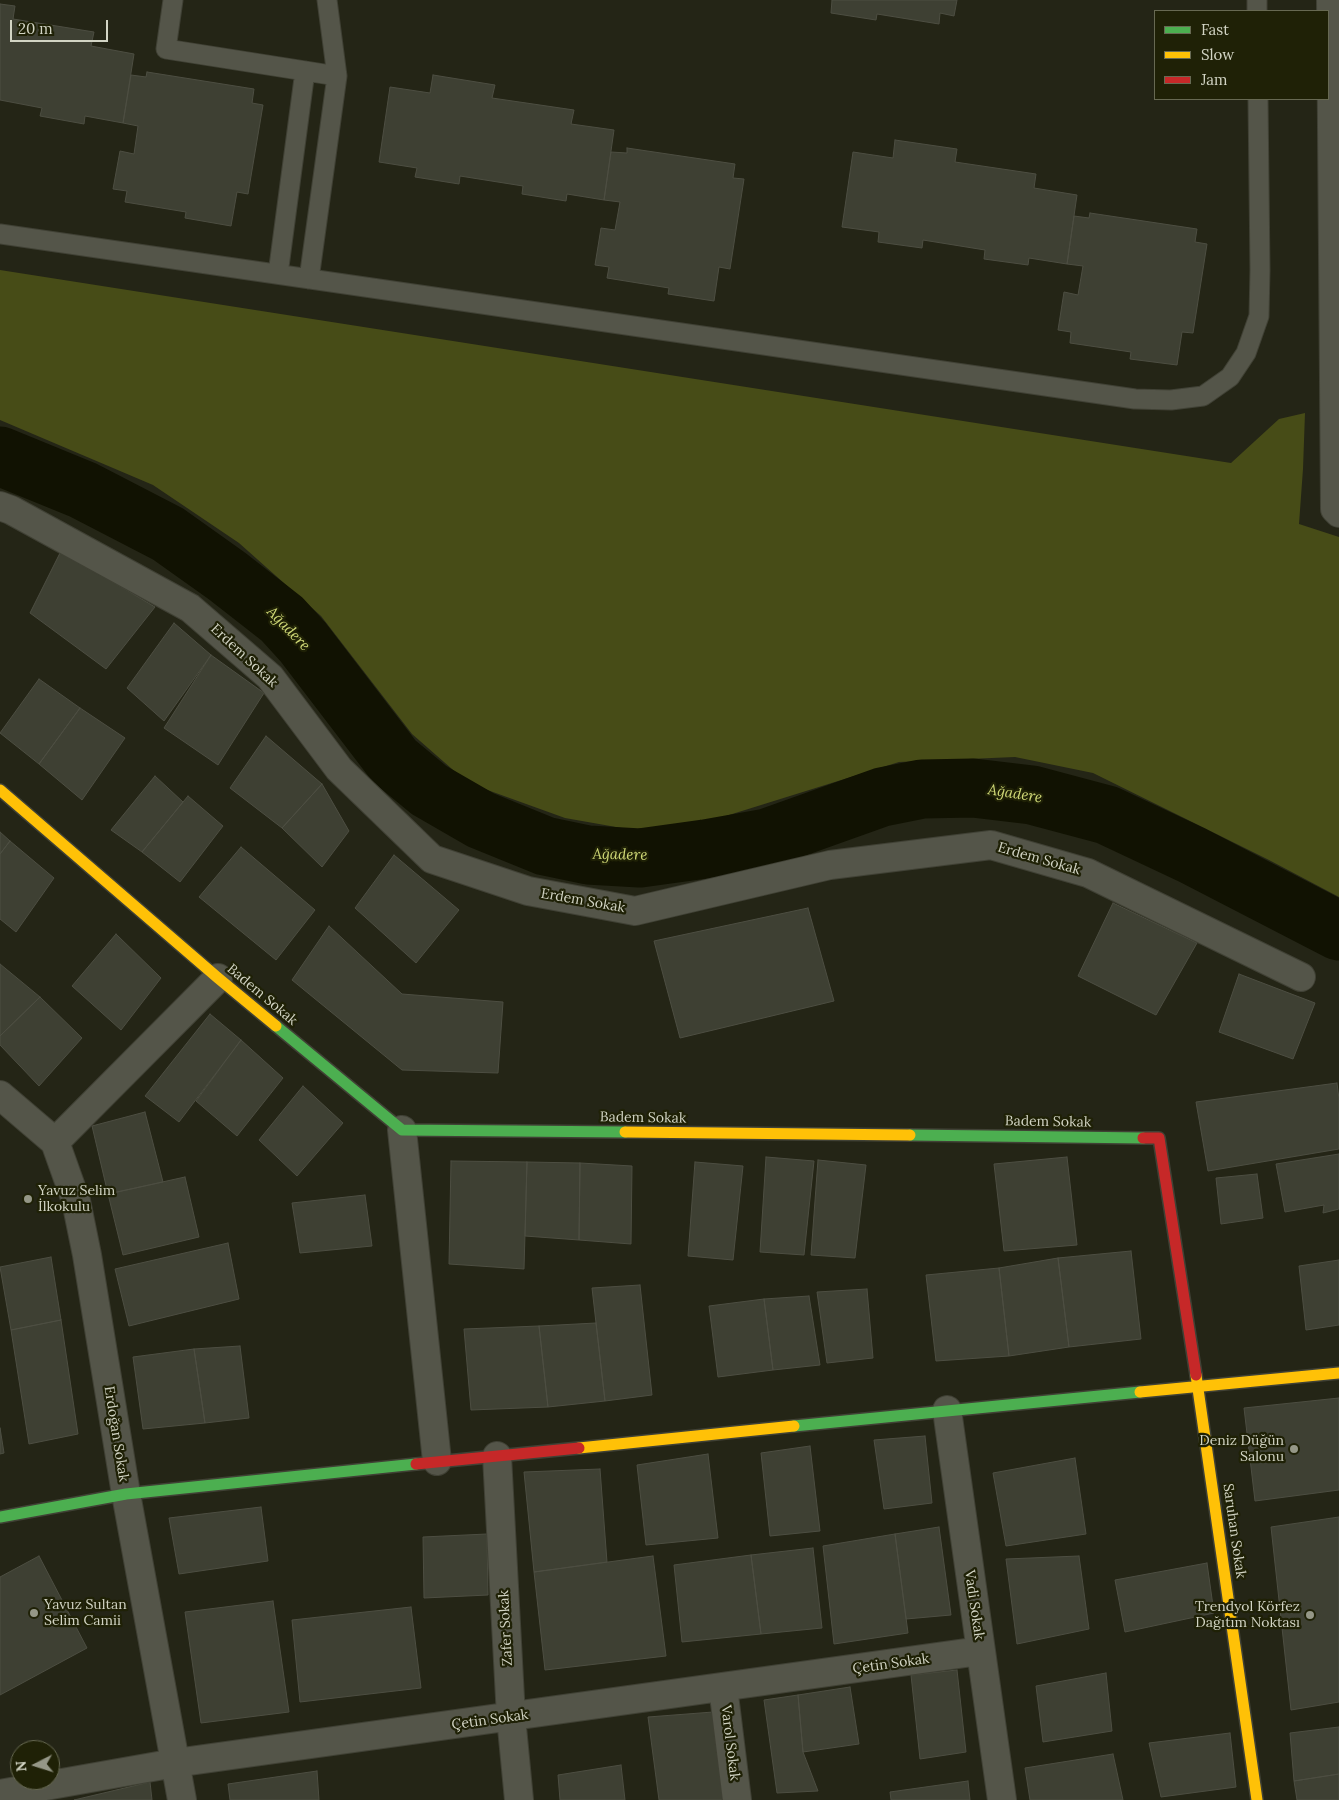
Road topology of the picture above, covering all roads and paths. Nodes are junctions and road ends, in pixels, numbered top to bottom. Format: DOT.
graph roads {
  1 [pos="173,0"];
  2 [pos="327,0"];
  3 [pos="1331,0"];
  4 [pos="305,71"];
  5 [pos="337,76"];
  6 [pos="1258,100"];
  7 [pos="0,234"];
  8 [pos="278,274"];
  9 [pos="309,279"];
  10 [pos="0,506"];
  11 [pos="1339,513"];
  12 [pos="0,790"];
  13 [pos="1301,977"];
  14 [pos="218,978"];
  15 [pos="0,1095"];
  16 [pos="402,1130"];
  17 [pos="55,1142"];
  18 [pos="1339,1373"];
  19 [pos="1198,1386"];
  20 [pos="947,1410"];
  21 [pos="497,1456"];
  22 [pos="437,1461"];
  23 [pos="126,1494"];
  24 [pos="0,1518"];
  25 [pos="980,1651"];
  26 [pos="723,1687"];
  27 [pos="511,1717"];
  28 [pos="175,1763"];
  29 [pos="0,1794"];
  30 [pos="182,1800"];
  31 [pos="519,1800"];
  32 [pos="738,1800"];
  33 [pos="1002,1800"];
  34 [pos="1257,1800"];
  1 -- 4 [label="lane"];
  2 -- 5 [label="lane"];
  3 -- 11 [label="street"];
  4 -- 5 [label="lane"];
  4 -- 8 [label="lane"];
  5 -- 9 [label="lane"];
  6 -- 9 [label="lane"];
  7 -- 8 [label="lane"];
  8 -- 9 [label="lane"];
  10 -- 13 [label="street, Erdem Sokak"];
  12 -- 14 [label="street, Badem Sokak"];
  14 -- 16 [label="street, Badem Sokak"];
  14 -- 17 [label="street"];
  15 -- 17 [label="street"];
  16 -- 19 [label="street, Badem Sokak"];
  16 -- 22 [label="street"];
  17 -- 23 [label="street, Erdoğan Sokak"];
  18 -- 19 [label="street"];
  19 -- 20 [label="street"];
  19 -- 34 [label="street, Saruhan Sokak"];
  20 -- 21 [label="street"];
  20 -- 25 [label="street, Vadi Sokak"];
  21 -- 22 [label="street"];
  21 -- 27 [label="street, Zafer Sokak"];
  22 -- 23 [label="street"];
  23 -- 24 [label="street"];
  23 -- 28 [label="street, Erdoğan Sokak"];
  25 -- 26 [label="street, Çetin Sokak"];
  25 -- 33 [label="street, Vadi Sokak"];
  26 -- 27 [label="street, Çetin Sokak"];
  26 -- 32 [label="street, Varol Sokak"];
  27 -- 28 [label="street, Çetin Sokak"];
  27 -- 31 [label="street, Zafer Sokak"];
  28 -- 29 [label="street, Çetin Sokak"];
  28 -- 30 [label="street, Erdoğan Sokak"];
}
